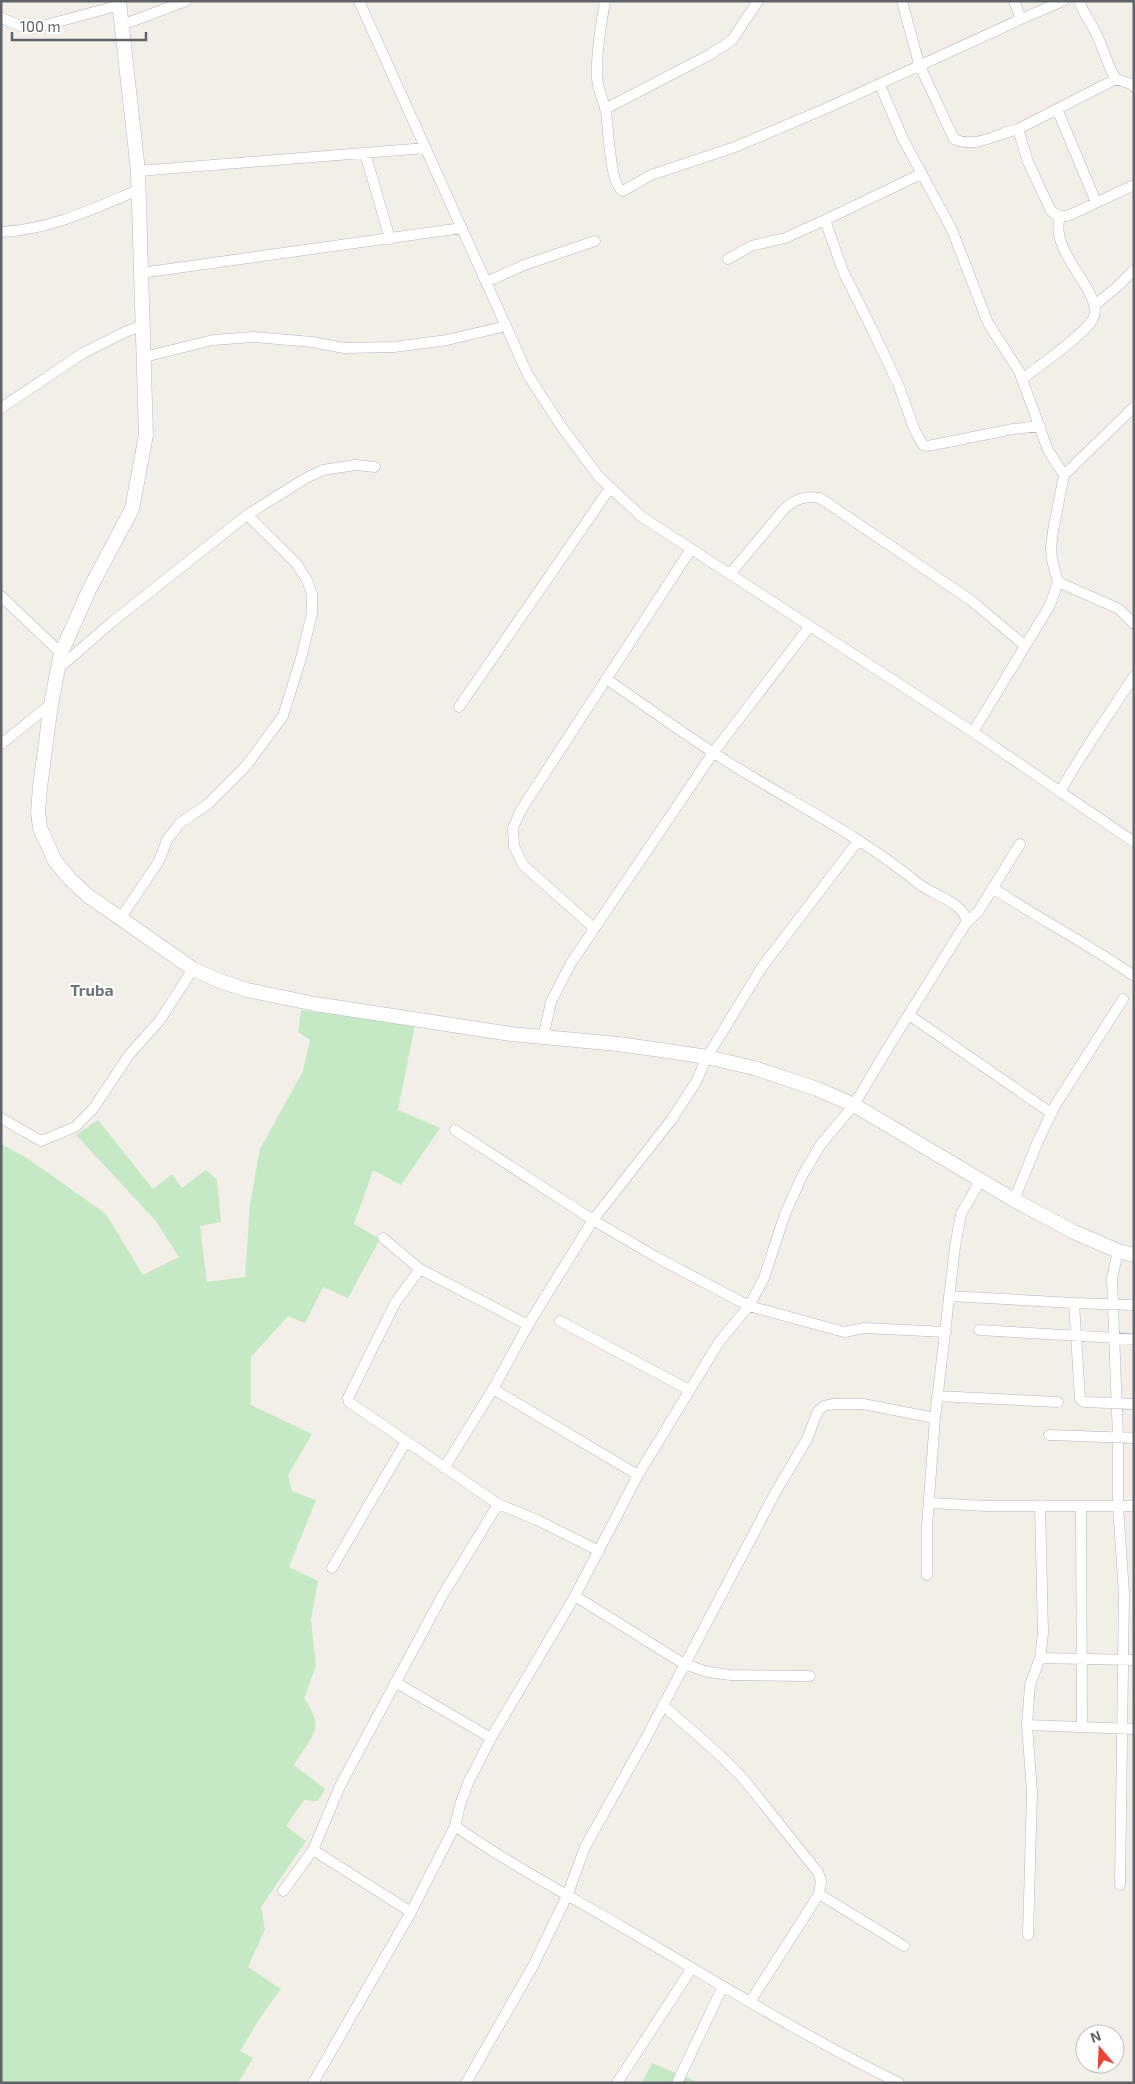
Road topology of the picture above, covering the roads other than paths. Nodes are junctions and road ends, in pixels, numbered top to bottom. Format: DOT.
graph roads {
  1 [pos="186,1"];
  2 [pos="359,1"];
  3 [pos="605,1"];
  4 [pos="758,1"];
  5 [pos="902,1"];
  6 [pos="1014,1"];
  7 [pos="1063,1"];
  8 [pos="1080,1"];
  9 [pos="120,3"];
  10 [pos="1,18"];
  11 [pos="1021,19"];
  12 [pos="122,25"];
  13 [pos="919,64"];
  14 [pos="1116,79"];
  15 [pos="880,85"];
  16 [pos="1134,87"];
  17 [pos="605,109"];
  18 [pos="1057,109"];
  19 [pos="1018,129"];
  20 [pos="426,148"];
  21 [pos="365,153"];
  22 [pos="138,171"];
  23 [pos="921,174"];
  24 [pos="1134,185"];
  25 [pos="138,190"];
  26 [pos="1096,202"];
  27 [pos="1060,217"];
  28 [pos="825,220"];
  29 [pos="462,228"];
  30 [pos="1,232"];
  31 [pos="390,240"];
  32 [pos="595,241"];
  33 [pos="728,259"];
  34 [pos="1134,270"];
  35 [pos="141,273"];
  36 [pos="486,282"];
  37 [pos="1095,304"];
  38 [pos="142,326"];
  39 [pos="506,326"];
  40 [pos="144,357"];
  41 [pos="1022,379"];
  42 [pos="3,404"];
  43 [pos="1134,407"];
  44 [pos="1040,426"];
  45 [pos="375,467"];
  46 [pos="1064,475"];
  47 [pos="610,488"];
  48 [pos="246,515"];
  49 [pos="691,549"];
  50 [pos="730,574"];
  51 [pos="1058,582"];
  52 [pos="1,596"];
  53 [pos="1134,624"];
  54 [pos="810,626"];
  55 [pos="1025,646"];
  56 [pos="61,653"];
  57 [pos="59,668"];
  58 [pos="1134,676"];
  59 [pos="608,680"];
  60 [pos="51,704"];
  61 [pos="460,707"];
  62 [pos="972,732"];
  63 [pos="1,744"];
  64 [pos="713,753"];
  65 [pos="1060,792"];
  66 [pos="858,840"];
  67 [pos="1134,842"];
  68 [pos="1020,844"];
  69 [pos="993,888"];
  70 [pos="120,919"];
  71 [pos="966,923"];
  72 [pos="594,928"];
  73 [pos="193,968"];
  74 [pos="1134,976"];
  75 [pos="1123,999"];
  76 [pos="909,1014"];
  77 [pos="543,1038"];
  78 [pos="707,1058"];
  79 [pos="854,1104"];
  80 [pos="1052,1113"];
  81 [pos="1,1118"];
  82 [pos="455,1130"];
  83 [pos="980,1181"];
  84 [pos="1014,1200"];
  85 [pos="592,1220"];
  86 [pos="383,1238"];
  87 [pos="1118,1251"];
  88 [pos="1134,1255"];
  89 [pos="420,1269"];
  90 [pos="949,1296"];
  91 [pos="1074,1303"];
  92 [pos="1113,1304"];
  93 [pos="1134,1305"];
  94 [pos="749,1306"];
  95 [pos="560,1321"];
  96 [pos="528,1325"];
  97 [pos="979,1330"];
  98 [pos="946,1332"];
  99 [pos="1075,1336"];
  100 [pos="1114,1338"];
  101 [pos="1134,1339"];
  102 [pos="493,1390"];
  103 [pos="689,1390"];
  104 [pos="937,1396"];
  105 [pos="1058,1402"];
  106 [pos="1118,1404"];
  107 [pos="1134,1404"];
  108 [pos="935,1418"];
  109 [pos="1049,1435"];
  110 [pos="1118,1438"];
  111 [pos="1134,1438"];
  112 [pos="406,1442"];
  113 [pos="444,1468"];
  114 [pos="638,1475"];
  115 [pos="929,1502"];
  116 [pos="498,1504"];
  117 [pos="1040,1506"];
  118 [pos="1081,1506"];
  119 [pos="1118,1506"];
  120 [pos="1134,1506"];
  121 [pos="599,1551"];
  122 [pos="332,1568"];
  123 [pos="927,1575"];
  124 [pos="575,1596"];
  125 [pos="1040,1658"];
  126 [pos="1082,1658"];
  127 [pos="1129,1659"];
  128 [pos="684,1664"];
  129 [pos="810,1676"];
  130 [pos="395,1682"];
  131 [pos="663,1705"];
  132 [pos="1027,1725"];
  133 [pos="1082,1727"];
  134 [pos="1122,1728"];
  135 [pos="1134,1729"];
  136 [pos="492,1738"];
  137 [pos="455,1826"];
  138 [pos="313,1850"];
  139 [pos="1120,1885"];
  140 [pos="283,1891"];
  141 [pos="819,1894"];
  142 [pos="568,1896"];
  143 [pos="411,1912"];
  144 [pos="1028,1935"];
  145 [pos="904,1946"];
  146 [pos="692,1968"];
  147 [pos="723,1986"];
  148 [pos="750,2002"];
  149 [pos="892,2081"];
  150 [pos="313,2083"];
  151 [pos="466,2083"];
  152 [pos="617,2083"];
  153 [pos="677,2083"];
  1 -- 12 [label="street"];
  2 -- 20 [label="street"];
  3 -- 17 [label="street"];
  4 -- 17 [label="street"];
  5 -- 13 [label="street"];
  6 -- 11 [label="street"];
  7 -- 11 [label="street"];
  8 -- 14 [label="street"];
  9 -- 10 [label="street"];
  9 -- 12 [label="street"];
  11 -- 13 [label="street"];
  12 -- 22 [label="street"];
  13 -- 15 [label="street"];
  13 -- 19 [label="street"];
  14 -- 16 [label="street"];
  14 -- 18 [label="street"];
  15 -- 17 [label="street"];
  15 -- 23 [label="street"];
  18 -- 19 [label="street"];
  18 -- 26 [label="street"];
  19 -- 27 [label="street"];
  20 -- 21 [label="street"];
  20 -- 29 [label="street"];
  21 -- 22 [label="street"];
  21 -- 31 [label="street"];
  22 -- 25 [label="street"];
  23 -- 28 [label="street"];
  23 -- 41 [label="street"];
  24 -- 26 [label="street"];
  25 -- 30 [label="street"];
  25 -- 35 [label="street"];
  26 -- 27 [label="street"];
  27 -- 37 [label="street"];
  28 -- 33 [label="street"];
  28 -- 44 [label="street"];
  29 -- 31 [label="street"];
  29 -- 36 [label="street"];
  31 -- 35 [label="street"];
  32 -- 36 [label="street"];
  34 -- 37 [label="street"];
  35 -- 38 [label="street"];
  36 -- 39 [label="street"];
  37 -- 41 [label="street"];
  38 -- 40 [label="street"];
  38 -- 42 [label="street"];
  39 -- 40 [label="street"];
  39 -- 47 [label="street"];
  40 -- 56 [label="street"];
  41 -- 44 [label="street"];
  43 -- 46 [label="street"];
  44 -- 46 [label="street"];
  45 -- 48 [label="street"];
  46 -- 51 [label="street"];
  47 -- 49 [label="street"];
  47 -- 61 [label="street"];
  48 -- 57 [label="street"];
  48 -- 70 [label="street"];
  49 -- 50 [label="street"];
  49 -- 59 [label="street"];
  50 -- 54 [label="street"];
  50 -- 55 [label="street"];
  51 -- 53 [label="street"];
  51 -- 55 [label="street"];
  52 -- 56 [label="street"];
  54 -- 62 [label="street"];
  54 -- 64 [label="street"];
  55 -- 62 [label="street"];
  56 -- 57 [label="street"];
  57 -- 60 [label="street"];
  58 -- 65 [label="street"];
  59 -- 64 [label="street"];
  59 -- 72 [label="street"];
  60 -- 63 [label="street"];
  60 -- 70 [label="street"];
  62 -- 65 [label="street"];
  64 -- 66 [label="street"];
  64 -- 72 [label="street"];
  65 -- 67 [label="street"];
  66 -- 71 [label="street"];
  66 -- 78 [label="street"];
  68 -- 69 [label="street"];
  69 -- 71 [label="street"];
  69 -- 74 [label="street"];
  70 -- 73 [label="street"];
  71 -- 76 [label="street"];
  72 -- 77 [label="street"];
  73 -- 77 [label="street"];
  73 -- 81 [label="street"];
  75 -- 80 [label="street"];
  76 -- 79 [label="street"];
  76 -- 80 [label="street"];
  77 -- 78 [label="street"];
  78 -- 79 [label="street"];
  78 -- 85 [label="street"];
  79 -- 83 [label="street"];
  79 -- 94 [label="street"];
  80 -- 84 [label="street"];
  82 -- 85 [label="street"];
  83 -- 84 [label="street"];
  83 -- 90 [label="street"];
  84 -- 87 [label="street"];
  85 -- 94 [label="street"];
  85 -- 96 [label="street"];
  86 -- 89 [label="street"];
  87 -- 88 [label="street"];
  87 -- 92 [label="street"];
  89 -- 96 [label="street"];
  89 -- 112 [label="street"];
  90 -- 91 [label="street"];
  90 -- 98 [label="street"];
  91 -- 92 [label="street"];
  91 -- 99 [label="street"];
  92 -- 93 [label="street"];
  92 -- 100 [label="street"];
  94 -- 98 [label="street"];
  94 -- 103 [label="street"];
  95 -- 103 [label="street"];
  96 -- 102 [label="street"];
  97 -- 99 [label="street"];
  98 -- 104 [label="street"];
  99 -- 100 [label="street"];
  99 -- 106 [label="street"];
  100 -- 101 [label="street"];
  100 -- 106 [label="street"];
  102 -- 113 [label="street"];
  102 -- 114 [label="street"];
  103 -- 114 [label="street"];
  104 -- 105 [label="street"];
  104 -- 108 [label="street"];
  106 -- 107 [label="street"];
  106 -- 110 [label="street"];
  108 -- 115 [label="street"];
  108 -- 128 [label="street"];
  109 -- 110 [label="street"];
  110 -- 111 [label="street"];
  110 -- 119 [label="street"];
  112 -- 113 [label="street"];
  112 -- 122 [label="street"];
  113 -- 116 [label="street"];
  114 -- 121 [label="street"];
  115 -- 117 [label="street"];
  115 -- 123 [label="street"];
  116 -- 121 [label="street"];
  116 -- 130 [label="street"];
  117 -- 118 [label="street"];
  117 -- 125 [label="street"];
  118 -- 119 [label="street"];
  118 -- 126 [label="street"];
  119 -- 120 [label="street"];
  119 -- 127 [label="street"];
  121 -- 124 [label="street"];
  124 -- 128 [label="street"];
  124 -- 136 [label="street"];
  125 -- 126 [label="street"];
  125 -- 132 [label="street"];
  126 -- 127 [label="street"];
  126 -- 133 [label="street"];
  127 -- 134 [label="street"];
  128 -- 129 [label="street"];
  128 -- 131 [label="street"];
  130 -- 136 [label="street"];
  130 -- 138 [label="street"];
  131 -- 141 [label="street"];
  131 -- 142 [label="street"];
  132 -- 133 [label="street"];
  132 -- 144 [label="street"];
  133 -- 134 [label="street"];
  134 -- 135 [label="street"];
  134 -- 139 [label="street"];
  136 -- 137 [label="street"];
  137 -- 142 [label="street"];
  137 -- 143 [label="street"];
  138 -- 140 [label="street"];
  138 -- 143 [label="street"];
  141 -- 145 [label="street"];
  141 -- 148 [label="street"];
  142 -- 146 [label="street"];
  142 -- 151 [label="street"];
  143 -- 150 [label="street"];
  146 -- 147 [label="street"];
  146 -- 152 [label="street"];
  147 -- 148 [label="street"];
  147 -- 153 [label="street"];
  148 -- 149 [label="street"];
}
